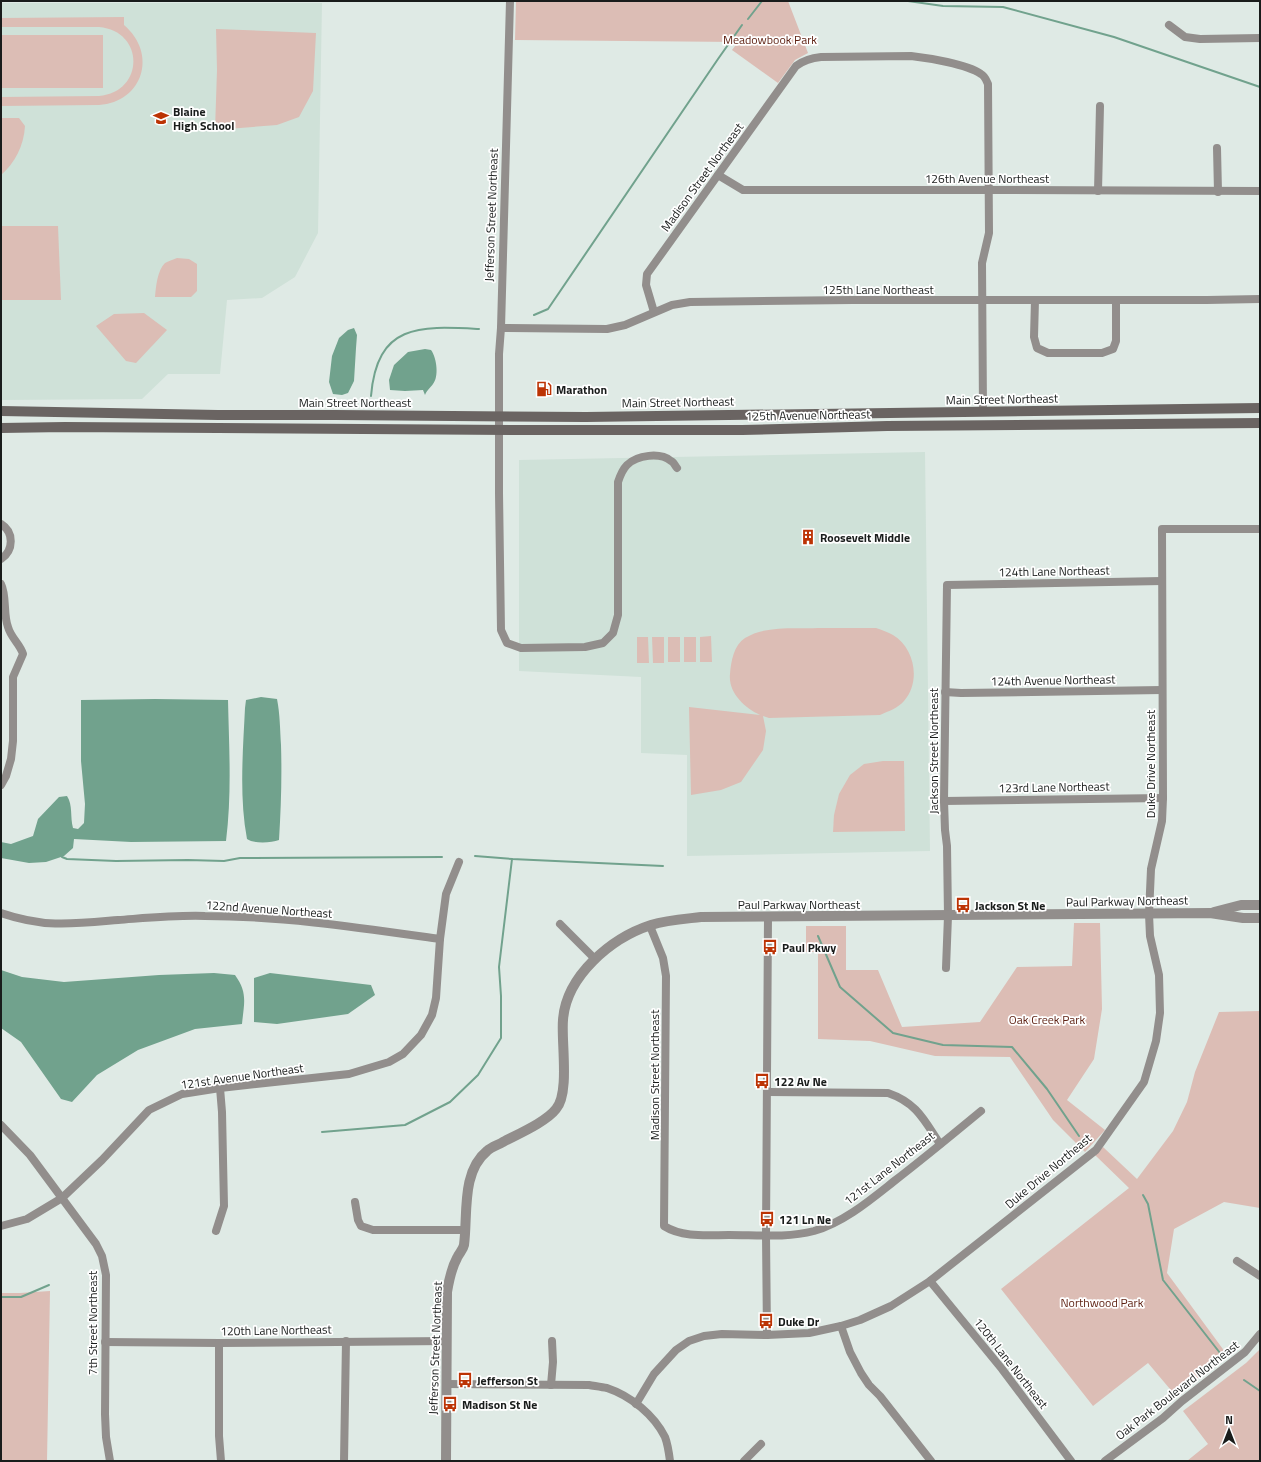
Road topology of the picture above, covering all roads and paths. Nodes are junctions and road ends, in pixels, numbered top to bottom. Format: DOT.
graph roads {
  1 [pos="510,1"];
  2 [pos="1169,25"];
  3 [pos="1260,38"];
  4 [pos="1100,106"];
  5 [pos="1217,148"];
  6 [pos="718,175"];
  7 [pos="988,190"];
  8 [pos="1098,191"];
  9 [pos="1260,191"];
  10 [pos="1218,192"];
  11 [pos="1260,299"];
  12 [pos="982,300"];
  13 [pos="1035,300"];
  14 [pos="1116,300"];
  15 [pos="654,312"];
  16 [pos="501,328"];
  17 [pos="1260,408"];
  18 [pos="1,411"];
  19 [pos="983,412"];
  20 [pos="500,416"];
  21 [pos="1260,422"];
  22 [pos="1,428"];
  23 [pos="499,430"];
  24 [pos="677,468"];
  25 [pos="1,524"];
  26 [pos="1260,529"];
  27 [pos="1,559"];
  28 [pos="1162,581"];
  29 [pos="1,584"];
  30 [pos="947,585"];
  31 [pos="1162,690"];
  32 [pos="945,692"];
  33 [pos="1,785"];
  34 [pos="1163,798"];
  35 [pos="944,800"];
  36 [pos="459,862"];
  37 [pos="1260,905"];
  38 [pos="1,913"];
  39 [pos="1210,913"];
  40 [pos="1149,914"];
  41 [pos="948,916"];
  42 [pos="768,917"];
  43 [pos="1260,918"];
  44 [pos="560,924"];
  45 [pos="650,926"];
  46 [pos="440,939"];
  47 [pos="595,959"];
  48 [pos="946,968"];
  49 [pos="220,1088"];
  50 [pos="768,1092"];
  51 [pos="981,1111"];
  52 [pos="1,1125"];
  53 [pos="940,1144"];
  54 [pos="62,1198"];
  55 [pos="355,1202"];
  56 [pos="1,1226"];
  57 [pos="664,1226"];
  58 [pos="465,1230"];
  59 [pos="216,1231"];
  60 [pos="766,1235"];
  61 [pos="1237,1261"];
  62 [pos="1260,1276"];
  63 [pos="930,1281"];
  64 [pos="842,1326"];
  65 [pos="1260,1334"];
  66 [pos="767,1336"];
  67 [pos="447,1340"];
  68 [pos="346,1341"];
  69 [pos="552,1341"];
  70 [pos="105,1342"];
  71 [pos="218,1343"];
  72 [pos="446,1384"];
  73 [pos="551,1385"];
  74 [pos="636,1404"];
  75 [pos="761,1444"];
  76 [pos="110,1461"];
  77 [pos="221,1461"];
  78 [pos="344,1461"];
  79 [pos="446,1461"];
  80 [pos="670,1461"];
  81 [pos="744,1461"];
  82 [pos="931,1461"];
  83 [pos="1071,1461"];
  84 [pos="1105,1461"];
  1 -- 16 [label="street, Jefferson Street Northeast"];
  2 -- 3 [label="street"];
  4 -- 8 [label="street"];
  5 -- 10 [label="street"];
  6 -- 7 [label="street, 126th Avenue Northeast"];
  6 -- 7 [label="street, Madison Street Northeast"];
  6 -- 15 [label="street, Madison Street Northeast"];
  7 -- 8 [label="street, 126th Avenue Northeast"];
  7 -- 12 [label="street"];
  8 -- 10 [label="street, 126th Avenue Northeast"];
  9 -- 10 [label="street, 126th Avenue Northeast"];
  11 -- 14 [label="street, 125th Lane Northeast"];
  12 -- 13 [label="street, 125th Lane Northeast"];
  12 -- 15 [label="street, 125th Lane Northeast"];
  12 -- 19 [label="street"];
  13 -- 14 [label="street, 125th Lane Northeast"];
  13 -- 14 [label="street"];
  15 -- 16 [label="street, 125th Lane Northeast"];
  16 -- 20 [label="street, Jefferson Street Northeast"];
  17 -- 19 [label="main road, Main Street Northeast"];
  18 -- 20 [label="main road, Main Street Northeast"];
  19 -- 20 [label="main road, Main Street Northeast"];
  20 -- 23 [label="street, Jefferson Street Northeast"];
  21 -- 23 [label="main road, 125th Avenue Northeast"];
  22 -- 23 [label="main road"];
  23 -- 24 [label="street, Jefferson Street Northeast"];
  25 -- 27 [label="street"];
  26 -- 28 [label="street, Duke Drive Northeast"];
  28 -- 30 [label="street, 124th Lane Northeast"];
  28 -- 31 [label="street, Duke Drive Northeast"];
  29 -- 33 [label="street"];
  30 -- 32 [label="street, Jackson Street Northeast"];
  31 -- 32 [label="street, 124th Avenue Northeast"];
  31 -- 34 [label="street, Duke Drive Northeast"];
  32 -- 35 [label="street, Jackson Street Northeast"];
  34 -- 35 [label="street, 123rd Lane Northeast"];
  34 -- 40 [label="street, Duke Drive Northeast"];
  35 -- 41 [label="street, Jackson Street Northeast"];
  36 -- 46 [label="street"];
  37 -- 39 [label="street, Paul Parkway Northeast"];
  38 -- 46 [label="street, 122nd Avenue Northeast"];
  39 -- 40 [label="street, Paul Parkway Northeast"];
  39 -- 43 [label="street, Paul Parkway Northeast"];
  40 -- 41 [label="street, Paul Parkway Northeast"];
  40 -- 63 [label="street, Duke Drive Northeast"];
  41 -- 42 [label="street, Paul Parkway Northeast"];
  41 -- 48 [label="street"];
  42 -- 45 [label="street, Paul Parkway Northeast"];
  42 -- 50 [label="street"];
  44 -- 47 [label="street"];
  45 -- 47 [label="street, Jefferson Street Northeast"];
  45 -- 57 [label="street, Madison Street Northeast"];
  46 -- 49 [label="street, 121st Avenue Northeast"];
  47 -- 58 [label="street, Jefferson Street Northeast"];
  49 -- 54 [label="street, 121st Avenue Northeast"];
  49 -- 59 [label="street"];
  50 -- 53 [label="street"];
  50 -- 60 [label="street"];
  51 -- 53 [label="street, 121st Lane Northeast"];
  52 -- 54 [label="street, 7th Street Northeast"];
  53 -- 60 [label="street, 121st Lane Northeast"];
  54 -- 56 [label="street, 121st Avenue Northeast"];
  54 -- 70 [label="street, 7th Street Northeast"];
  55 -- 58 [label="street"];
  57 -- 60 [label="street, 121st Lane Northeast"];
  58 -- 67 [label="street, Jefferson Street Northeast"];
  60 -- 66 [label="street"];
  61 -- 62 [label="street"];
  63 -- 64 [label="street, Duke Drive Northeast"];
  63 -- 83 [label="street, 120th Lane Northeast"];
  64 -- 66 [label="street, Duke Drive Northeast"];
  64 -- 82 [label="street"];
  65 -- 84 [label="street, Oak Park Boulevard Northeast"];
  66 -- 74 [label="street, Duke Drive Northeast"];
  67 -- 68 [label="street, 120th Lane Northeast"];
  67 -- 72 [label="street, Jefferson Street Northeast"];
  68 -- 71 [label="street, 120th Lane Northeast"];
  68 -- 78 [label="street"];
  69 -- 73 [label="street"];
  70 -- 71 [label="street, 120th Lane Northeast"];
  70 -- 76 [label="street, 7th Street Northeast"];
  71 -- 77 [label="street"];
  72 -- 73 [label="street"];
  72 -- 79 [label="street, Jefferson Street Northeast"];
  73 -- 74 [label="street"];
  74 -- 80 [label="street"];
  75 -- 81 [label="street"];
}
